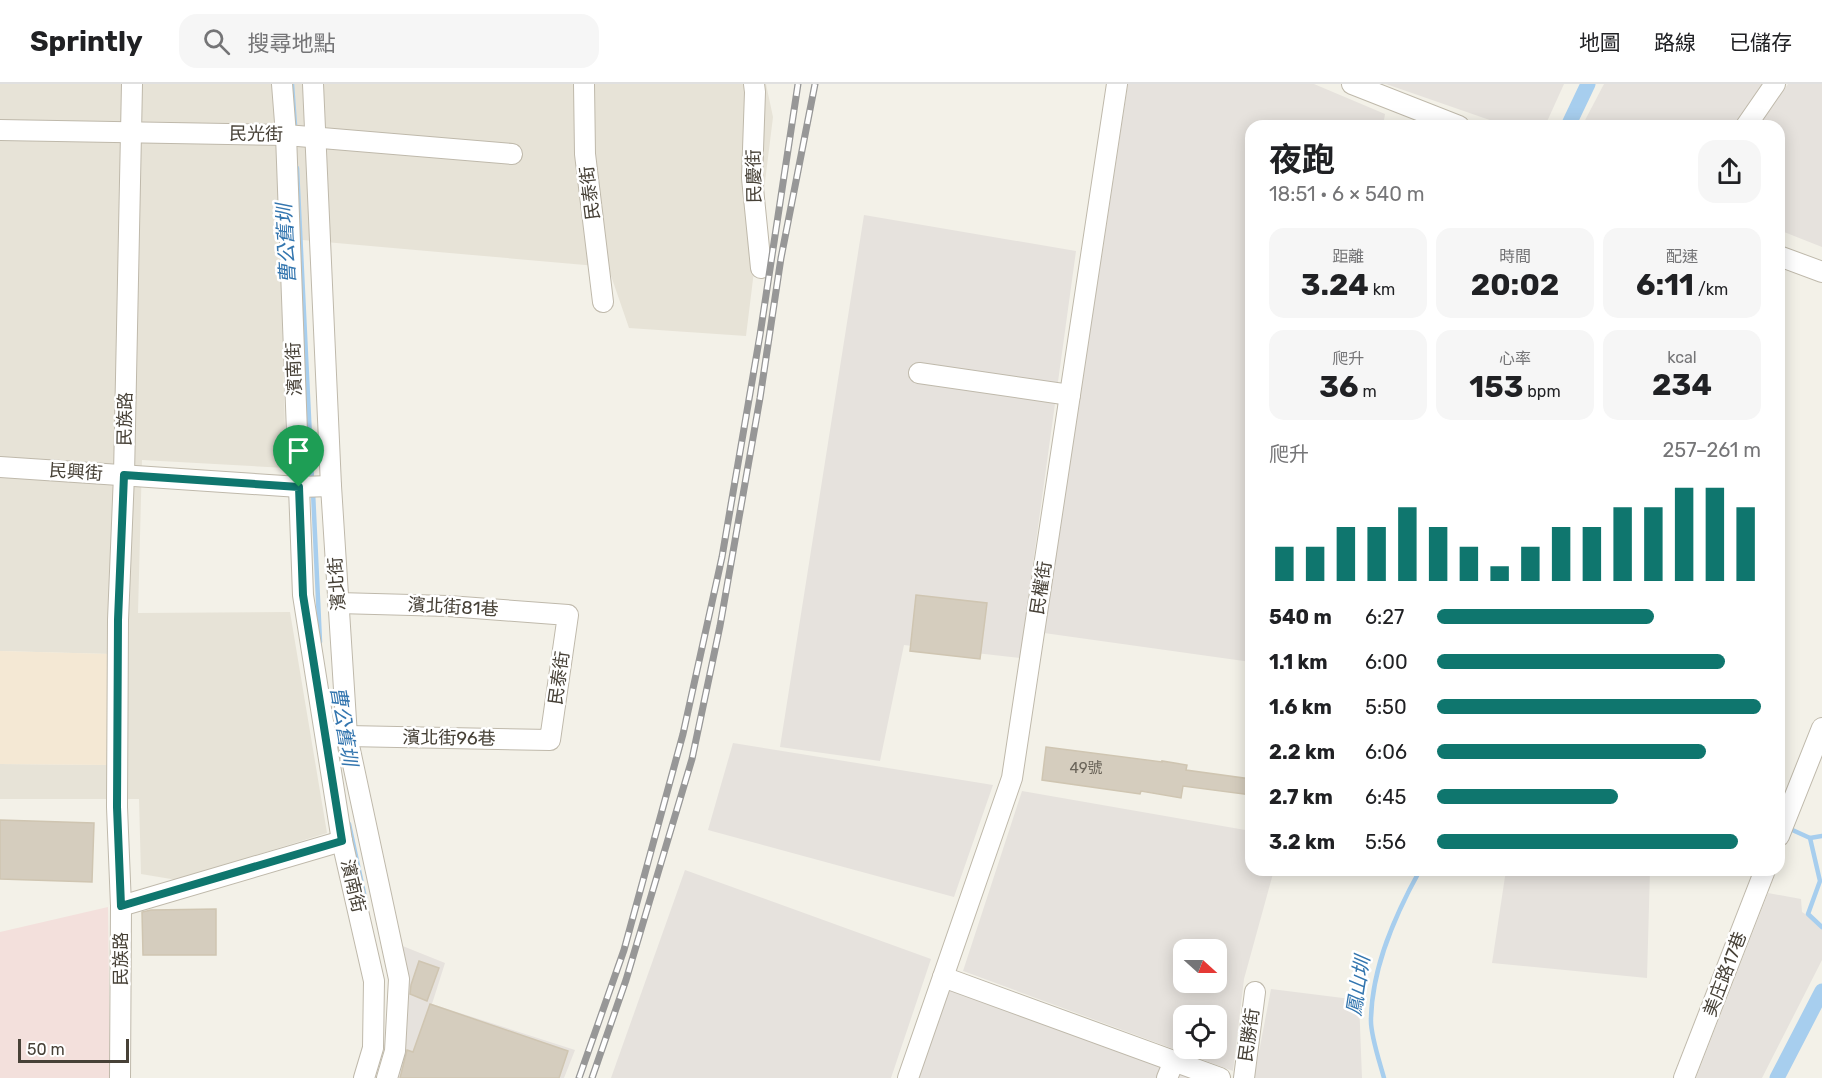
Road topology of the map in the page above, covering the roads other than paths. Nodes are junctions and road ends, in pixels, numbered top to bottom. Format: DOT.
graph roads {
  1 [pos="132,84"];
  2 [pos="282,84"];
  3 [pos="313,84"];
  4 [pos="584,84"];
  5 [pos="754,84"];
  6 [pos="1116,84"];
  7 [pos="1352,84"];
  8 [pos="1775,84"];
  9 [pos="1444,120"];
  10 [pos="1750,120"];
  11 [pos="0,130"];
  12 [pos="131,132"];
  13 [pos="286,135"];
  14 [pos="316,136"];
  15 [pos="512,154"];
  16 [pos="1785,258"];
  17 [pos="761,268"];
  18 [pos="1822,272"];
  19 [pos="603,302"];
  20 [pos="919,374"];
  21 [pos="1070,396"];
  22 [pos="0,467"];
  23 [pos="124,475"];
  24 [pos="315,487"];
  25 [pos="339,603"];
  26 [pos="568,615"];
  27 [pos="1822,728"];
  28 [pos="347,736"];
  29 [pos="550,740"];
  30 [pos="1785,822"];
  31 [pos="342,841"];
  32 [pos="1763,876"];
  33 [pos="121,906"];
  34 [pos="943,977"];
  35 [pos="1255,992"];
  36 [pos="1170,1070"];
  37 [pos="120,1078"];
  38 [pos="364,1078"];
  39 [pos="387,1078"];
  40 [pos="908,1078"];
  41 [pos="1220,1078"];
  42 [pos="1244,1078"];
  43 [pos="1684,1078"];
  1 -- 12 [label="street, 民族路"];
  2 -- 13 [label="street, 濱南街"];
  3 -- 14 [label="street, 濱北街"];
  4 -- 19 [label="street, 民泰街"];
  5 -- 17 [label="street, 民慶街"];
  6 -- 21 [label="street, 民權街"];
  7 -- 9 [label="street"];
  8 -- 10 [label="street"];
  11 -- 12 [label="street, 民光街"];
  12 -- 13 [label="street, 民光街"];
  12 -- 23 [label="street, 民族路"];
  13 -- 14 [label="street, 民光街"];
  13 -- 24 [label="street, 濱南街"];
  14 -- 15 [label="street, 民光街"];
  14 -- 24 [label="street, 濱北街"];
  16 -- 18 [label="street"];
  20 -- 21 [label="street"];
  21 -- 34 [label="street, 民權街"];
  22 -- 23 [label="street, 民興街"];
  23 -- 24 [label="street, 民興街"];
  23 -- 33 [label="street, 民族路"];
  24 -- 25 [label="street, 濱北街"];
  24 -- 31 [label="street, 濱南街"];
  25 -- 26 [label="street, 濱北街81巷"];
  25 -- 28 [label="street, 濱北街"];
  26 -- 29 [label="street, 民泰街"];
  27 -- 30 [label="street"];
  28 -- 29 [label="street, 濱北街96巷"];
  28 -- 39 [label="street, 濱北街"];
  31 -- 33 [label="street"];
  31 -- 38 [label="street, 濱南街"];
  32 -- 43 [label="street, 美庄路17巷"];
  33 -- 37 [label="street, 民族路"];
  34 -- 36 [label="street"];
  34 -- 40 [label="street, 民權街"];
  35 -- 42 [label="street, 民勝街"];
  36 -- 41 [label="street"];
}
